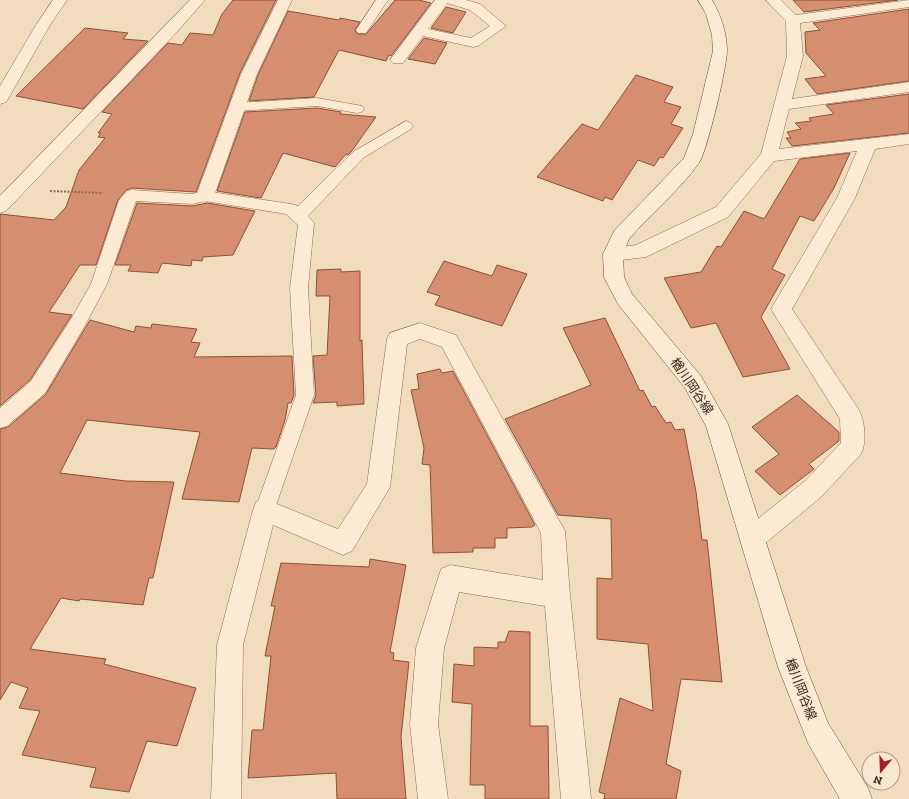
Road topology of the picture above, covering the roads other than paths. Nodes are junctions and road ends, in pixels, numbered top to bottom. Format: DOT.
graph roads {
  1 [pos="60,0"];
  2 [pos="198,0"];
  3 [pos="285,0"];
  4 [pos="382,0"];
  5 [pos="442,0"];
  6 [pos="451,0"];
  7 [pos="705,0"];
  8 [pos="774,0"];
  9 [pos="909,3"];
  10 [pos="793,20"];
  11 [pos="362,30"];
  12 [pos="419,31"];
  13 [pos="398,60"];
  14 [pos="909,87"];
  15 [pos="0,99"];
  16 [pos="782,105"];
  17 [pos="237,107"];
  18 [pos="357,109"];
  19 [pos="406,126"];
  20 [pos="909,139"];
  21 [pos="868,144"];
  22 [pos="769,156"];
  23 [pos="205,196"];
  24 [pos="0,207"];
  25 [pos="298,216"];
  26 [pos="612,254"];
  27 [pos="0,420"];
  28 [pos="265,510"];
  29 [pos="753,538"];
  30 [pos="557,595"];
  31 [pos="849,797"];
  32 [pos="226,799"];
  33 [pos="433,799"];
  34 [pos="576,799"];
  1 -- 15 [label="street"];
  2 -- 24 [label="street"];
  3 -- 17 [label="street"];
  4 -- 11 [label="lane"];
  5 -- 12 [label="street"];
  6 -- 12 [label="street"];
  7 -- 26 [label="street, 楢川岡谷線"];
  8 -- 10 [label="street"];
  9 -- 10 [label="street"];
  10 -- 16 [label="street"];
  12 -- 13 [label="street"];
  14 -- 16 [label="street"];
  16 -- 22 [label="street"];
  17 -- 18 [label="lane"];
  17 -- 23 [label="street"];
  19 -- 25 [label="lane"];
  20 -- 21 [label="street"];
  21 -- 22 [label="street"];
  21 -- 29 [label="street"];
  22 -- 26 [label="street"];
  23 -- 25 [label="lane"];
  23 -- 27 [label="lane"];
  25 -- 28 [label="lane"];
  26 -- 29 [label="street, 楢川岡谷線"];
  28 -- 30 [label="street"];
  28 -- 32 [label="street"];
  29 -- 31 [label="street, 楢川岡谷線"];
  30 -- 33 [label="street"];
  30 -- 34 [label="street"];
}
